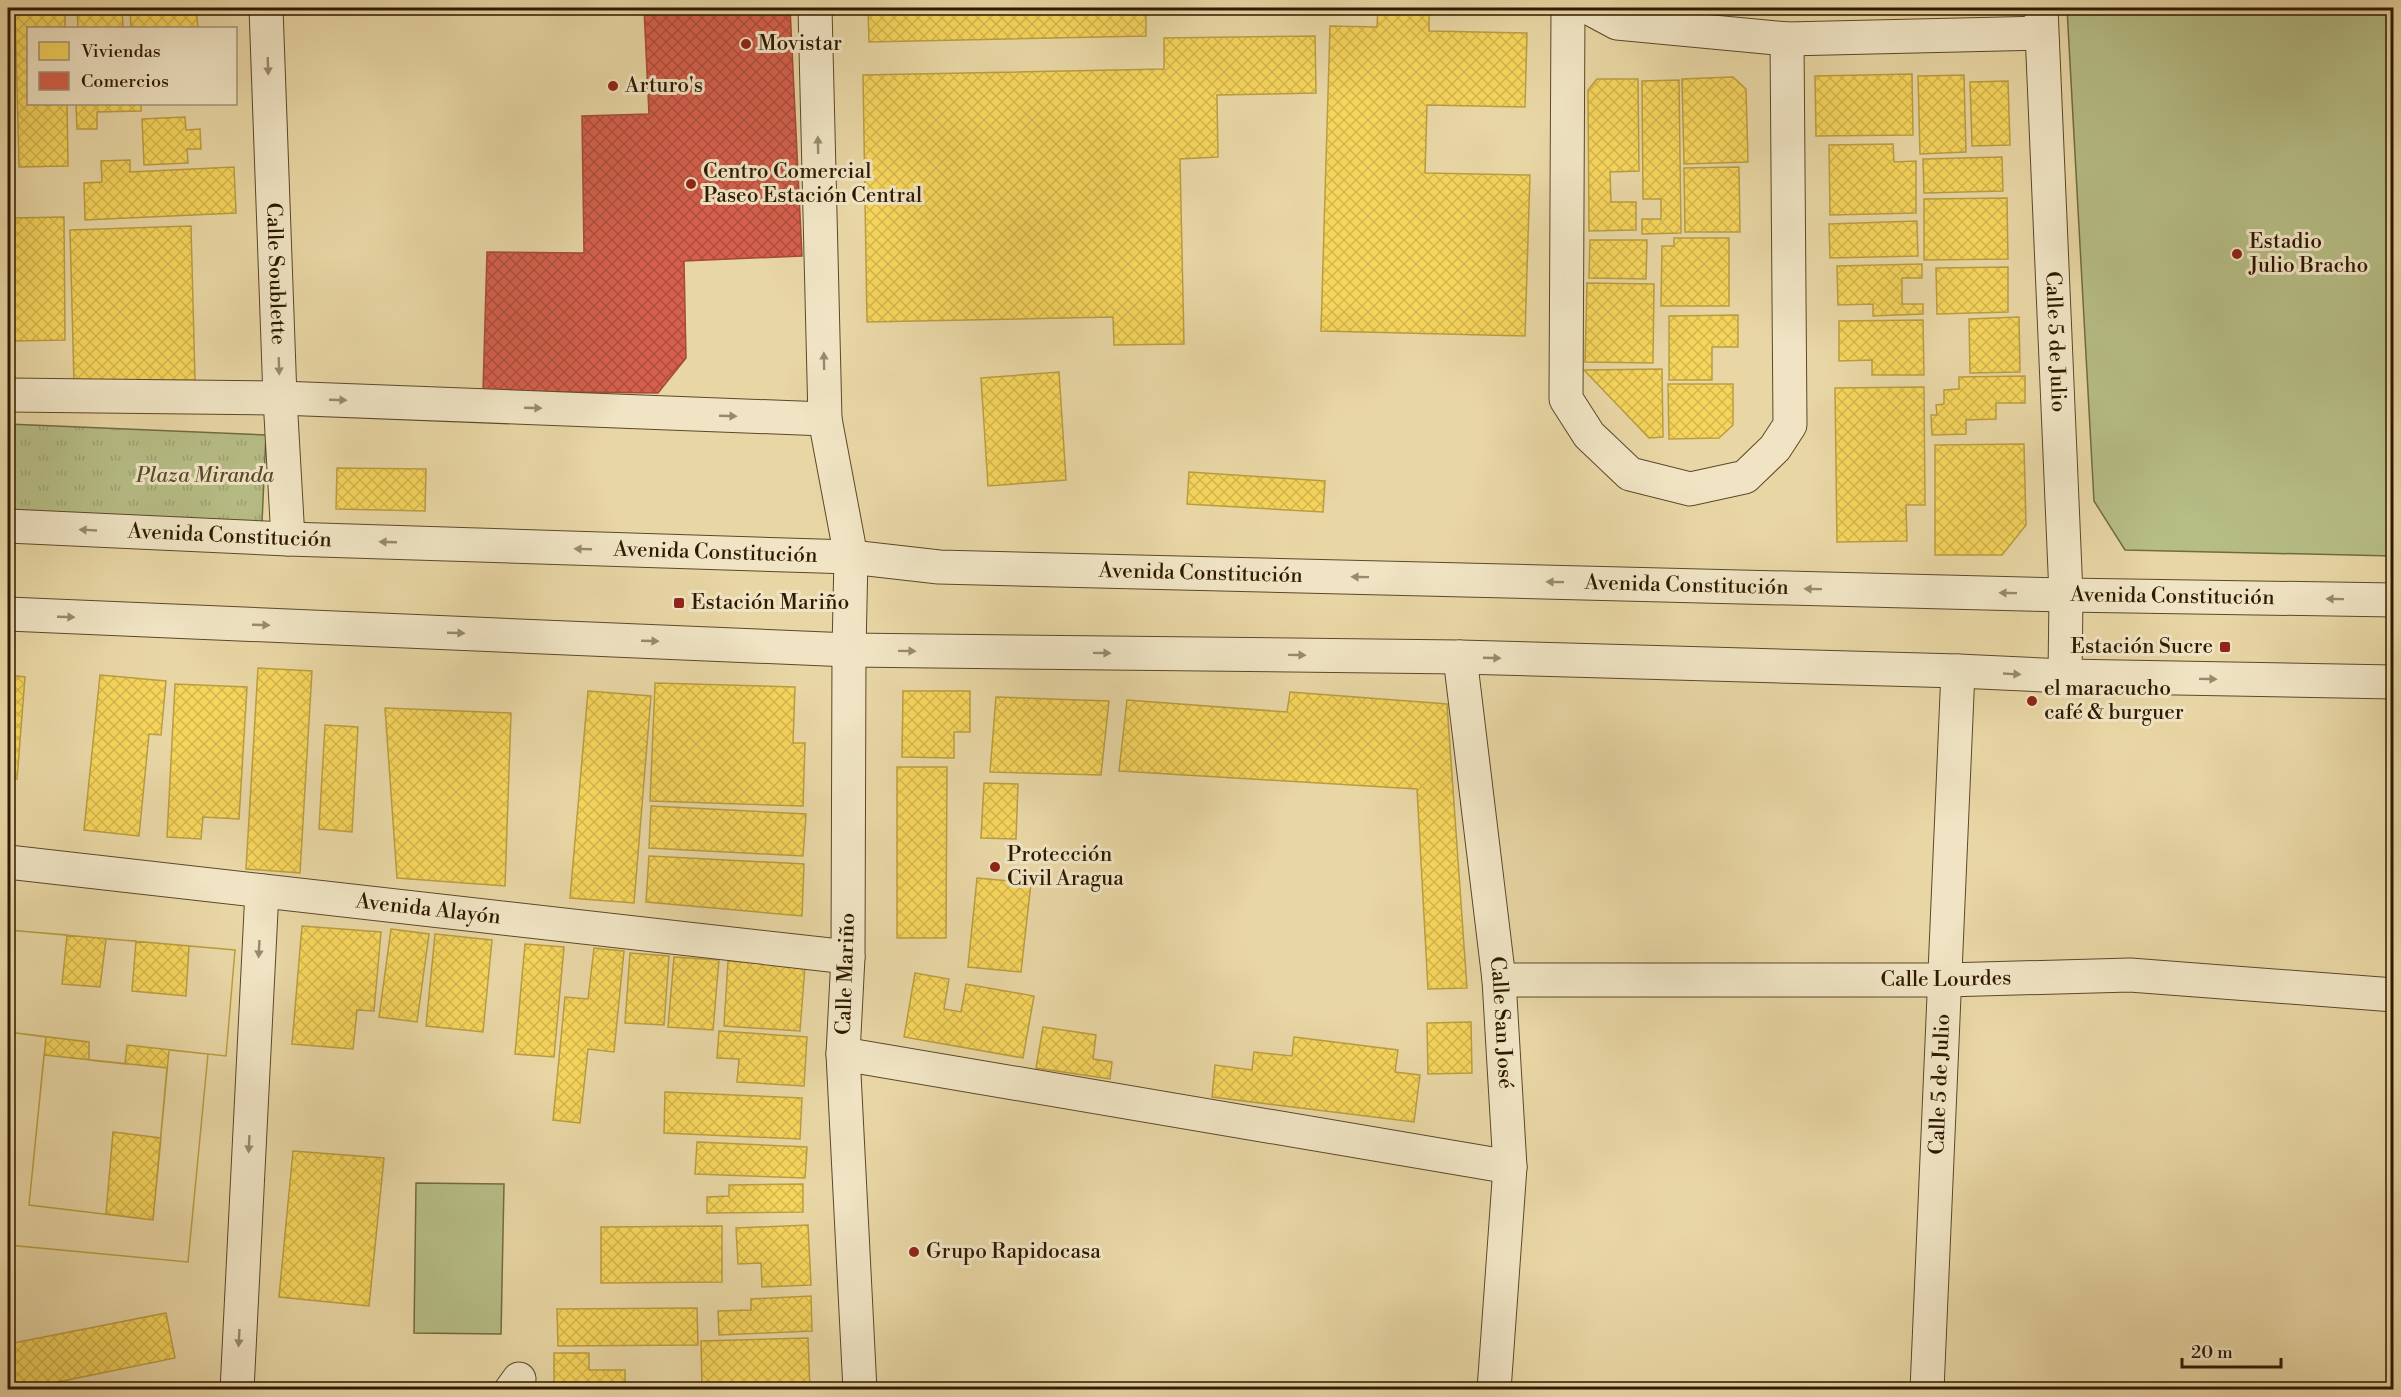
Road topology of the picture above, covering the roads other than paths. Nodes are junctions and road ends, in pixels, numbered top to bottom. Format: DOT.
graph roads {
  1 [pos="266,8"];
  2 [pos="815,8"];
  3 [pos="1568,8"];
  4 [pos="1589,8"];
  5 [pos="2040,20"];
  6 [pos="1787,39"];
  7 [pos="8,395"];
  8 [pos="280,398"];
  9 [pos="825,419"];
  10 [pos="8,526"];
  11 [pos="288,539"];
  12 [pos="851,557"];
  13 [pos="2066,595"];
  14 [pos="2394,600"];
  15 [pos="8,614"];
  16 [pos="849,650"];
  17 [pos="1460,657"];
  18 [pos="1958,671"];
  19 [pos="2065,676"];
  20 [pos="2394,682"];
  21 [pos="8,862"];
  22 [pos="262,891"];
  23 [pos="848,957"];
  24 [pos="1499,980"];
  25 [pos="1946,980"];
  26 [pos="2394,995"];
  27 [pos="843,1054"];
  28 [pos="1510,1167"];
  29 [pos="237,1389"];
  30 [pos="860,1389"];
  31 [pos="1494,1389"];
  32 [pos="1927,1389"];
  1 -- 8 [label="street, Calle Soublette, one-way"];
  9 -- 2 [label="street, Calle Mariño, one-way"];
  3 -- 6 [label="street"];
  4 -- 6 [label="street"];
  5 -- 6 [label="street"];
  5 -- 13 [label="street, Calle 5 de Julio"];
  7 -- 8 [label="street"];
  8 -- 9 [label="street, one-way"];
  8 -- 11 [label="street, Calle Soublette"];
  9 -- 12 [label="street, Calle Mariño"];
  11 -- 10 [label="street, Avenida Constitución, one-way"];
  12 -- 11 [label="street, Avenida Constitución, one-way"];
  13 -- 12 [label="street, Avenida Constitución, one-way"];
  12 -- 16 [label="street, Calle Mariño"];
  14 -- 13 [label="street, Avenida Constitución, one-way"];
  13 -- 19 [label="street, Calle 5 de Julio"];
  15 -- 16 [label="street, one-way"];
  16 -- 17 [label="street, one-way"];
  16 -- 23 [label="street, Calle Mariño"];
  17 -- 18 [label="street, one-way"];
  17 -- 24 [label="street, Calle San José"];
  18 -- 19 [label="street, one-way"];
  18 -- 25 [label="street, Calle 5 de Julio"];
  19 -- 20 [label="street, one-way"];
  21 -- 22 [label="street, Avenida Alayón"];
  22 -- 23 [label="street, Avenida Alayón"];
  22 -- 29 [label="street, one-way"];
  23 -- 27 [label="street, Calle Mariño"];
  24 -- 25 [label="street, Calle Lourdes"];
  24 -- 28 [label="street, Calle San José"];
  25 -- 26 [label="street, Calle Lourdes"];
  25 -- 32 [label="street, Calle 5 de Julio"];
  27 -- 28 [label="street"];
  27 -- 30 [label="street, Calle Mariño"];
  28 -- 31 [label="street, Calle San José"];
}
